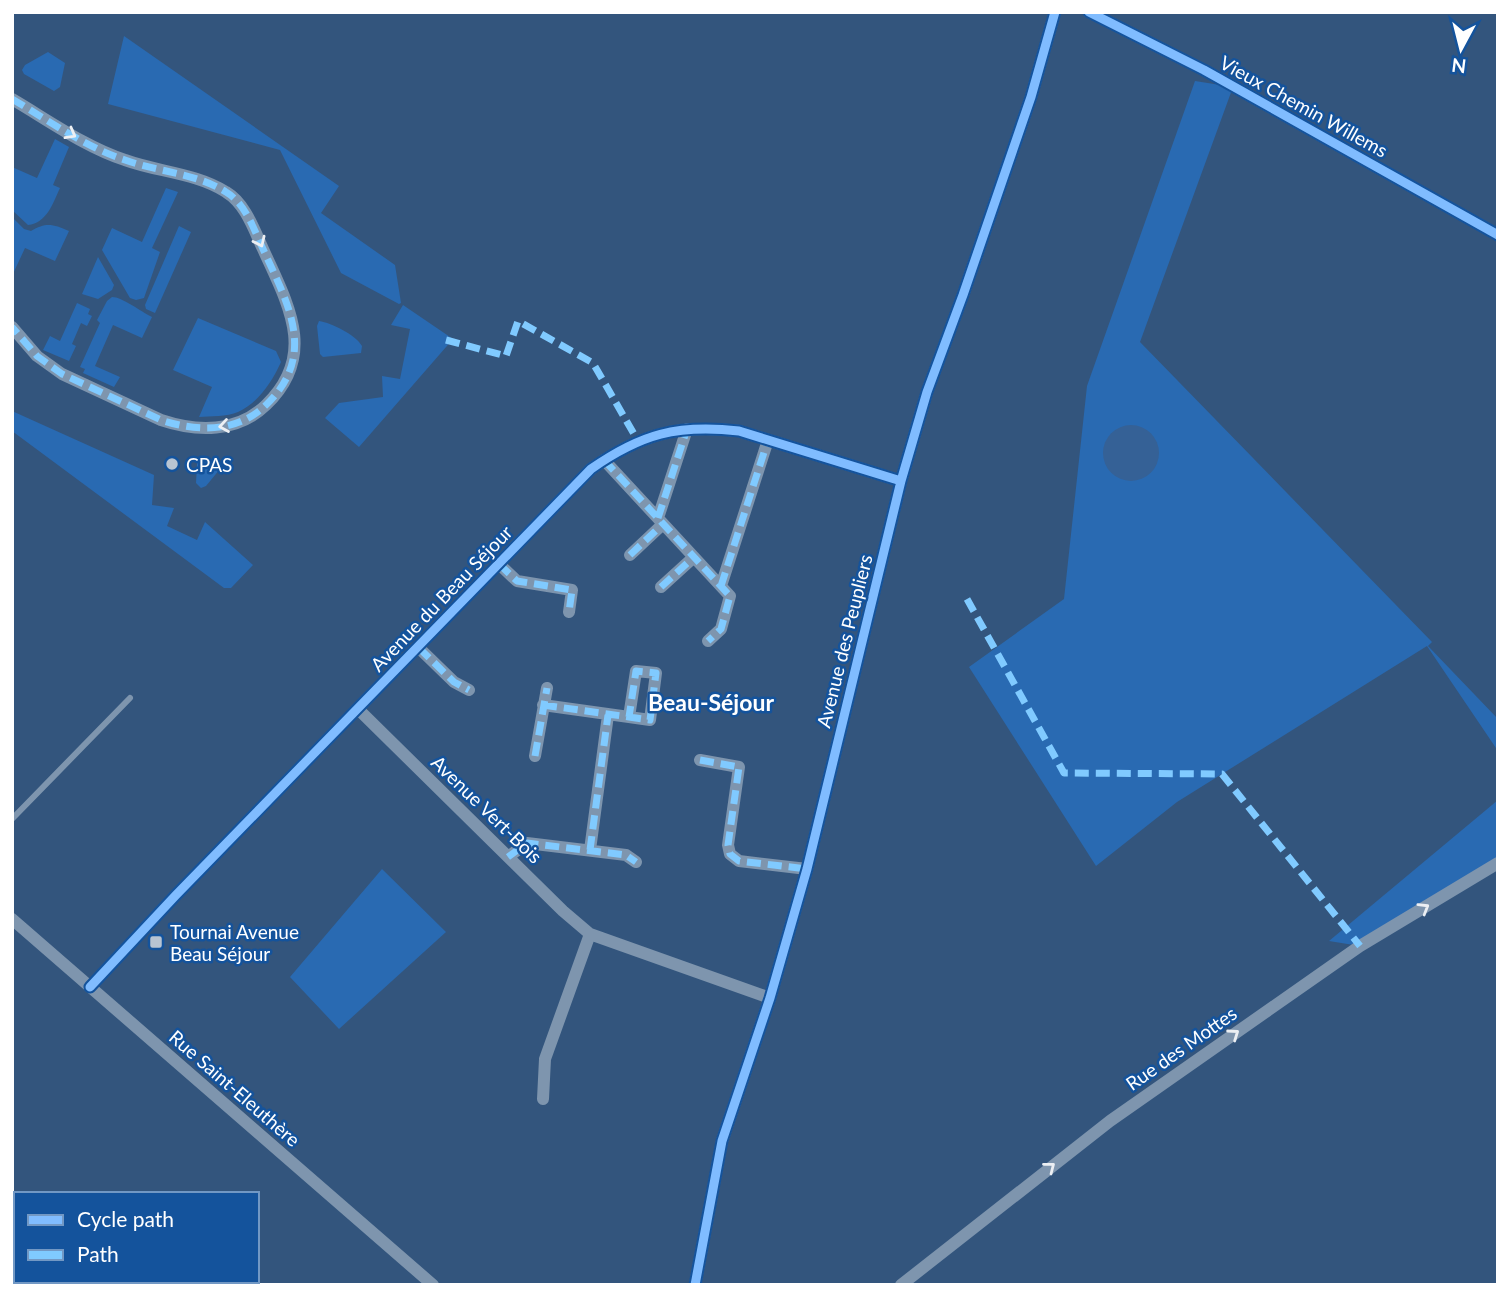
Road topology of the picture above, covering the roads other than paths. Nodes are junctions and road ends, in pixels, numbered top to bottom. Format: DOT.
graph roads {
  1 [pos="1055,12"];
  2 [pos="1090,12"];
  3 [pos="12,99"];
  4 [pos="1498,235"];
  5 [pos="12,327"];
  6 [pos="687,429"];
  7 [pos="768,440"];
  8 [pos="604,460"];
  9 [pos="901,481"];
  10 [pos="661,521"];
  11 [pos="630,555"];
  12 [pos="694,557"];
  13 [pos="499,564"];
  14 [pos="721,586"];
  15 [pos="661,587"];
  16 [pos="569,612"];
  17 [pos="708,641"];
  18 [pos="419,648"];
  19 [pos="547,688"];
  20 [pos="469,690"];
  21 [pos="131,698"];
  22 [pos="543,705"];
  23 [pos="358,709"];
  24 [pos="608,715"];
  25 [pos="629,717"];
  26 [pos="535,755"];
  27 [pos="700,760"];
  28 [pos="12,819"];
  29 [pos="590,850"];
  30 [pos="508,857"];
  31 [pos="636,862"];
  32 [pos="1498,863"];
  33 [pos="807,869"];
  34 [pos="12,919"];
  35 [pos="590,934"];
  36 [pos="90,987"];
  37 [pos="771,998"];
  38 [pos="543,1099"];
  39 [pos="433,1285"];
  40 [pos="695,1285"];
  41 [pos="901,1285"];
  1 -- 9 [label="street, Avenue des Peupliers"];
  2 -- 4 [label="street, Vieux Chemin Willems"];
  3 -- 5 [label="street, one-way"];
  6 -- 7 [label="street, Avenue du Beau Séjour"];
  6 -- 8 [label="street, Avenue du Beau Séjour"];
  6 -- 10 [label="street"];
  7 -- 9 [label="street, Avenue du Beau Séjour"];
  7 -- 14 [label="street"];
  8 -- 10 [label="street"];
  8 -- 13 [label="street, Avenue du Beau Séjour"];
  9 -- 33 [label="street, Avenue des Peupliers"];
  10 -- 11 [label="street"];
  10 -- 12 [label="street"];
  12 -- 14 [label="street"];
  12 -- 15 [label="street"];
  13 -- 16 [label="street, Avenue du Beau Séjour"];
  13 -- 18 [label="street, Avenue du Beau Séjour"];
  14 -- 17 [label="street"];
  18 -- 20 [label="street"];
  18 -- 23 [label="street, Avenue du Beau Séjour"];
  19 -- 22 [label="street"];
  21 -- 28 [label="lane"];
  22 -- 24 [label="street"];
  22 -- 26 [label="street"];
  23 -- 30 [label="street, Avenue Vert-Bois"];
  23 -- 36 [label="street, Avenue du Beau Séjour"];
  24 -- 25 [label="street"];
  24 -- 29 [label="street"];
  27 -- 33 [label="street"];
  29 -- 30 [label="street"];
  29 -- 31 [label="street"];
  30 -- 35 [label="street, Avenue Vert-Bois"];
  41 -- 32 [label="street, Rue des Mottes, one-way"];
  33 -- 37 [label="street, Avenue des Peupliers"];
  34 -- 36 [label="street, Rue Saint-Eleuthère"];
  35 -- 37 [label="street, Avenue Vert-Bois"];
  35 -- 38 [label="street"];
  36 -- 39 [label="street, Rue Saint-Eleuthère"];
  37 -- 40 [label="street, Avenue des Peupliers"];
}
